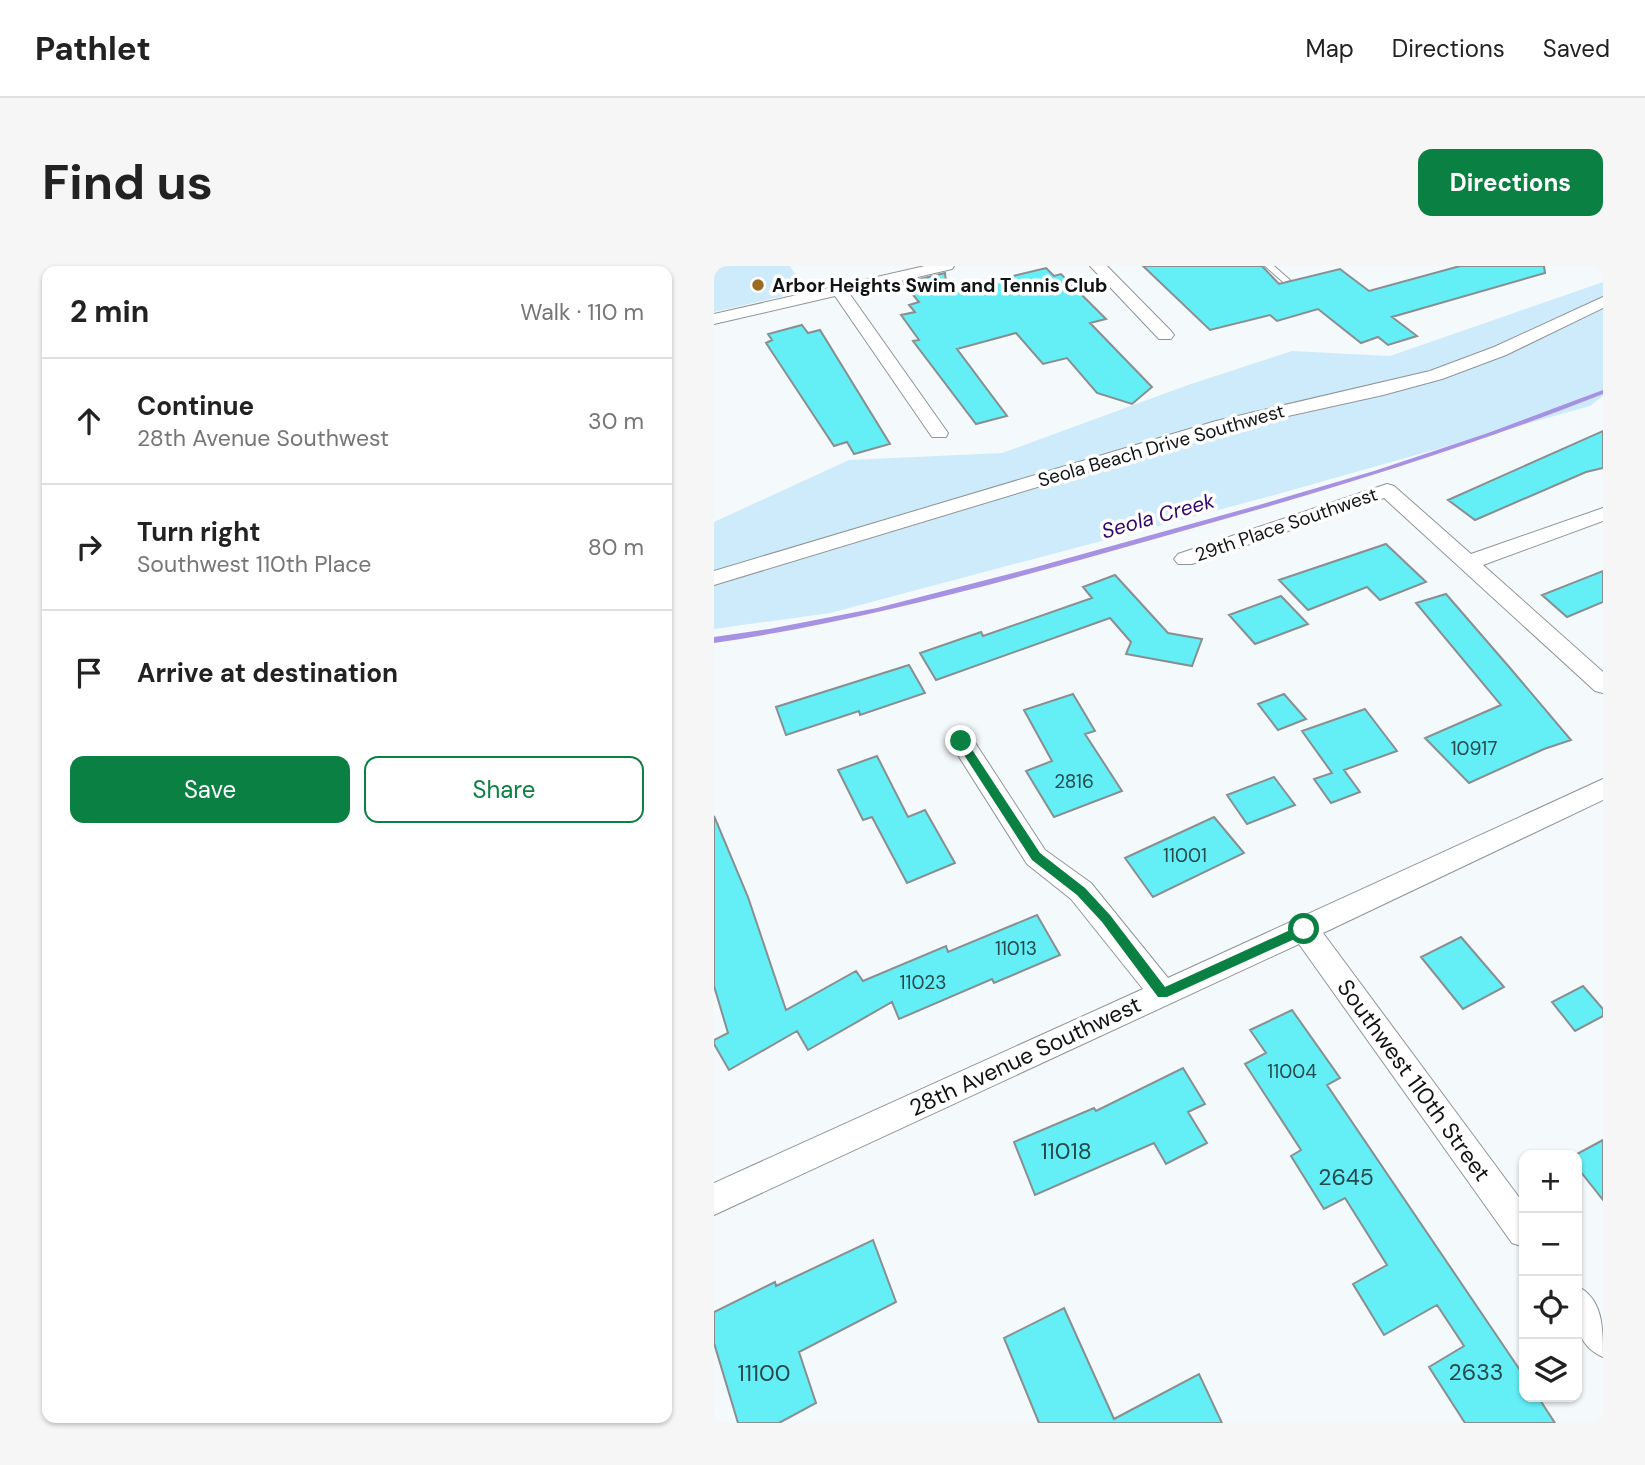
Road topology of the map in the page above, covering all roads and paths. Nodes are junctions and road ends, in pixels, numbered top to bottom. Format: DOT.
graph roads {
  1 [pos="946,266"];
  2 [pos="1098,266"];
  3 [pos="1269,266"];
  4 [pos="1286,279"];
  5 [pos="839,290"];
  6 [pos="1603,302"];
  7 [pos="714,318"];
  8 [pos="1165,335"];
  9 [pos="939,433"];
  10 [pos="1603,514"];
  11 [pos="1185,559"];
  12 [pos="1468,563"];
  13 [pos="714,578"];
  14 [pos="1603,685"];
  15 [pos="961,741"];
  16 [pos="1603,789"];
  17 [pos="1304,929"];
  18 [pos="1163,993"];
  19 [pos="714,1199"];
  20 [pos="1519,1224"];
  21 [pos="1582,1310"];
  22 [pos="1603,1339"];
  1 -- 5 [label="street"];
  2 -- 8 [label="street"];
  3 -- 4 [label="lane"];
  5 -- 7 [label="street"];
  5 -- 9 [label="street"];
  6 -- 13 [label="street, Seola Beach Drive Southwest"];
  10 -- 12 [label="street"];
  11 -- 12 [label="street, 29th Place Southwest"];
  12 -- 14 [label="street"];
  15 -- 18 [label="street"];
  16 -- 17 [label="street, 28th Avenue Southwest"];
  17 -- 18 [label="street, 28th Avenue Southwest"];
  17 -- 20 [label="street, Southwest 110th Street"];
  18 -- 19 [label="street, 28th Avenue Southwest"];
  21 -- 22 [label="street"];
}
